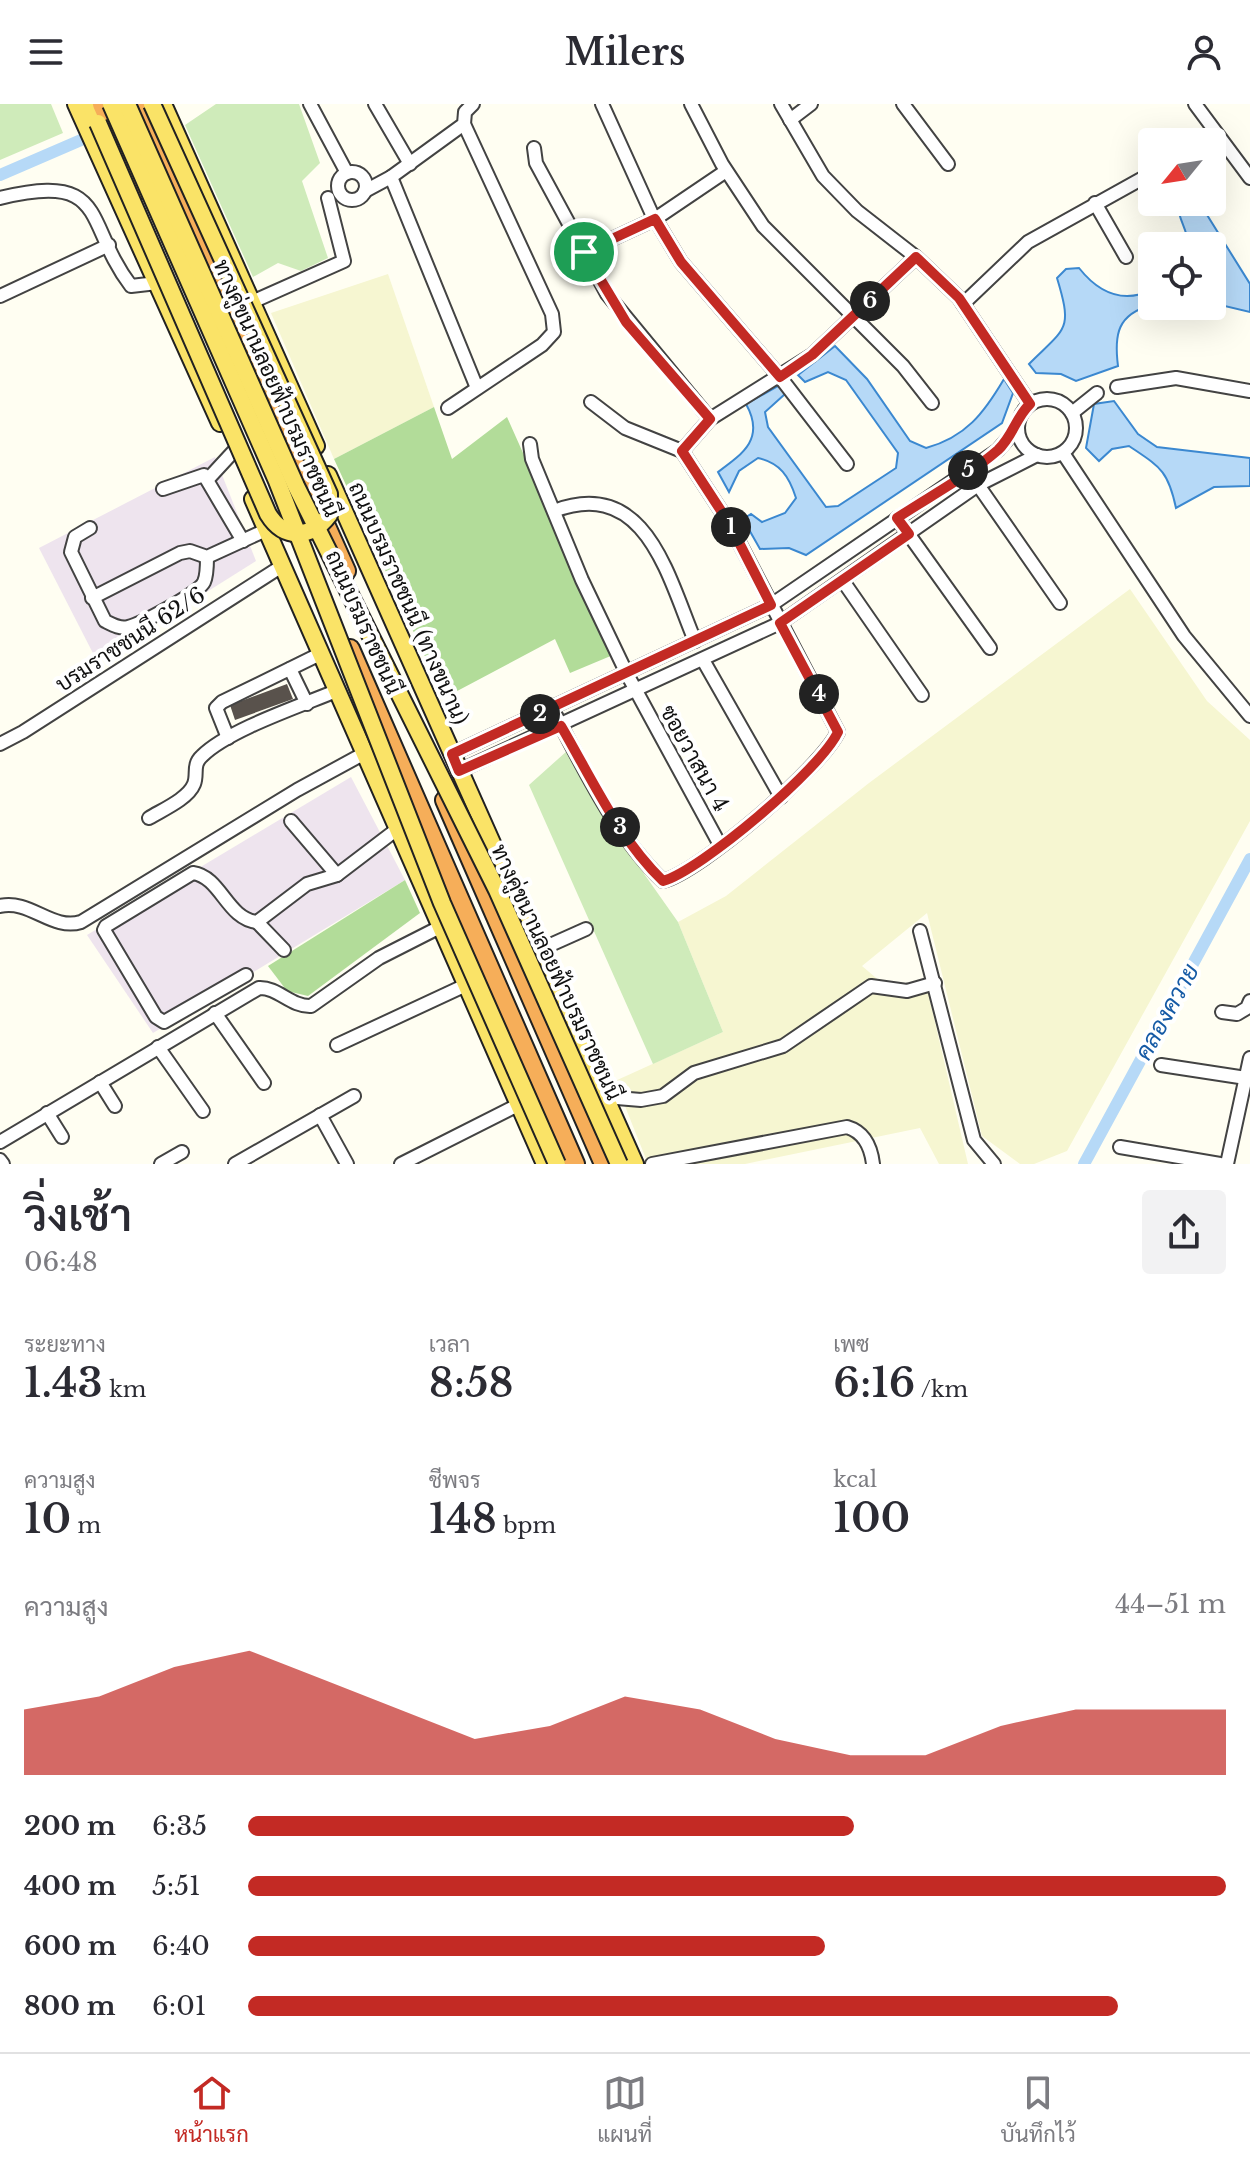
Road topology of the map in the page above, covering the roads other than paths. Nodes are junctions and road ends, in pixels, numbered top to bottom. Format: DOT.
graph roads {
  1 [pos="76,104"];
  2 [pos="90,104"];
  3 [pos="163,104"];
  4 [pos="310,104"];
  5 [pos="375,104"];
  6 [pos="473,104"];
  7 [pos="602,104"];
  8 [pos="691,104"];
  9 [pos="781,104"];
  10 [pos="811,104"];
  11 [pos="903,104"];
  12 [pos="1195,104"];
  13 [pos="139,105"];
  14 [pos="101,116"];
  15 [pos="790,120"];
  16 [pos="464,124"];
  17 [pos="1209,128"];
  18 [pos="534,148"];
  19 [pos="1226,151"];
  20 [pos="410,164"];
  21 [pos="948,164"];
  22 [pos="726,171"];
  23 [pos="347,173"];
  24 [pos="391,177"];
  25 [pos="1250,178"];
  26 [pos="1138,180"];
  27 [pos="365,191"];
  28 [pos="328,198"];
  29 [pos="1,201"];
  30 [pos="1095,203"];
  31 [pos="655,219"];
  32 [pos="109,245"];
  33 [pos="584,252"];
  34 [pos="916,257"];
  35 [pos="1126,257"];
  36 [pos="157,283"];
  37 [pos="0,296"];
  38 [pos="252,302"];
  39 [pos="963,304"];
  40 [pos="854,316"];
  41 [pos="780,377"];
  42 [pos="1117,387"];
  43 [pos="477,388"];
  44 [pos="1250,391"];
  45 [pos="1097,393"];
  46 [pos="591,402"];
  47 [pos="932,403"];
  48 [pos="1030,404"];
  49 [pos="448,408"];
  50 [pos="1072,413"];
  51 [pos="710,419"];
  52 [pos="1018,427"];
  53 [pos="530,444"];
  54 [pos="682,451"];
  55 [pos="233,452"];
  56 [pos="1063,453"];
  57 [pos="1037,455"];
  58 [pos="847,464"];
  59 [pos="209,478"];
  60 [pos="978,485"];
  61 [pos="163,489"];
  62 [pos="554,511"];
  63 [pos="897,518"];
  64 [pos="90,528"];
  65 [pos="266,530"];
  66 [pos="909,534"];
  67 [pos="243,541"];
  68 [pos="207,557"];
  69 [pos="282,566"];
  70 [pos="843,581"];
  71 [pos="92,598"];
  72 [pos="1060,603"];
  73 [pos="771,605"];
  74 [pos="780,623"];
  75 [pos="695,641"];
  76 [pos="990,648"];
  77 [pos="320,654"];
  78 [pos="703,660"];
  79 [pos="290,669"];
  80 [pos="627,674"];
  81 [pos="336,691"];
  82 [pos="636,691"];
  83 [pos="922,695"];
  84 [pos="307,704"];
  85 [pos="552,708"];
  86 [pos="1250,716"];
  87 [pos="561,726"];
  88 [pos="228,738"];
  89 [pos="0,744"];
  90 [pos="363,754"];
  91 [pos="452,754"];
  92 [pos="459,771"];
  93 [pos="781,797"];
  94 [pos="149,818"];
  95 [pos="291,821"];
  96 [pos="396,830"];
  97 [pos="720,845"];
  98 [pos="337,875"];
  99 [pos="0,906"];
  100 [pos="257,922"];
  101 [pos="440,927"];
  102 [pos="586,929"];
  103 [pos="920,931"];
  104 [pos="284,950"];
  105 [pos="539,950"];
  106 [pos="246,975"];
  107 [pos="935,983"];
  108 [pos="466,985"];
  109 [pos="1250,1001"];
  110 [pos="1222,1012"];
  111 [pos="215,1013"];
  112 [pos="337,1045"];
  113 [pos="158,1047"];
  114 [pos="1250,1058"];
  115 [pos="1161,1065"];
  116 [pos="1246,1078"];
  117 [pos="100,1082"];
  118 [pos="264,1083"];
  119 [pos="354,1096"];
  120 [pos="605,1097"];
  121 [pos="518,1105"];
  122 [pos="115,1106"];
  123 [pos="203,1111"];
  124 [pos="47,1113"];
  125 [pos="320,1115"];
  126 [pos="62,1137"];
  127 [pos="0,1142"];
  128 [pos="1120,1147"];
  129 [pos="182,1152"];
  130 [pos="161,1164"];
  131 [pos="235,1164"];
  132 [pos="347,1164"];
  133 [pos="401,1164"];
  134 [pos="545,1164"];
  135 [pos="557,1164"];
  136 [pos="575,1164"];
  137 [pos="604,1164"];
  138 [pos="619,1164"];
  139 [pos="635,1164"];
  140 [pos="652,1164"];
  141 [pos="873,1164"];
  142 [pos="994,1164"];
  143 [pos="1220,1164"];
  144 [pos="1227,1164"];
  1 -- 14 [label="main road"];
  2 -- 14 [label="main road"];
  3 -- 38 [label="main road, ถนนบรมราชชนนี (ทางขนาน)"];
  4 -- 23 [label="street"];
  5 -- 20 [label="street"];
  6 -- 16 [label="street"];
  7 -- 31 [label="street"];
  8 -- 22 [label="street"];
  9 -- 15 [label="street"];
  10 -- 15 [label="street"];
  11 -- 21 [label="street"];
  12 -- 17 [label="street"];
  13 -- 14 [label="main road, bridge"];
  13 -- 137 [label="highway, ถนนบรมราชชนนี"];
  13 -- 138 [label="main road, ทางคู่ขนานลอยฟ้าบรมราชชนนี, bridge"];
  14 -- 36 [label="main road"];
  14 -- 135 [label="main road, ทางคู่ขนานลอยฟ้าบรมราชชนนี, bridge"];
  14 -- 136 [label="highway, ถนนบรมราชชนนี"];
  15 -- 34 [label="street"];
  16 -- 20 [label="street"];
  16 -- 43 [label="street"];
  18 -- 33 [label="street"];
  19 -- 25 [label="street"];
  20 -- 24 [label="street"];
  22 -- 31 [label="street"];
  22 -- 40 [label="street"];
  23 -- 27 [label="street"];
  23 -- 27 [label="street"];
  24 -- 27 [label="street"];
  24 -- 43 [label="street"];
  26 -- 30 [label="street"];
  28 -- 38 [label="street"];
  29 -- 32 [label="street"];
  30 -- 35 [label="street"];
  30 -- 39 [label="street"];
  31 -- 33 [label="street"];
  31 -- 41 [label="street"];
  32 -- 36 [label="street"];
  32 -- 37 [label="street"];
  33 -- 51 [label="street"];
  34 -- 39 [label="street"];
  34 -- 40 [label="street"];
  36 -- 55 [label="main road"];
  38 -- 91 [label="main road, ถนนบรมราชชนนี (ทางขนาน)"];
  39 -- 48 [label="street"];
  40 -- 41 [label="street"];
  40 -- 47 [label="street"];
  41 -- 51 [label="street"];
  41 -- 58 [label="street"];
  42 -- 44 [label="street"];
  43 -- 49 [label="street"];
  45 -- 50 [label="street"];
  46 -- 54 [label="street"];
  48 -- 50 [label="street"];
  48 -- 52 [label="street"];
  50 -- 56 [label="street"];
  51 -- 54 [label="street"];
  52 -- 57 [label="street"];
  52 -- 63 [label="street"];
  53 -- 62 [label="street, ซอยวาสนา 4"];
  54 -- 73 [label="street"];
  55 -- 59 [label="street"];
  55 -- 65 [label="main road"];
  56 -- 57 [label="street"];
  56 -- 86 [label="street"];
  57 -- 60 [label="street"];
  59 -- 61 [label="street"];
  59 -- 67 [label="street"];
  60 -- 66 [label="street"];
  60 -- 72 [label="street"];
  62 -- 75 [label="street"];
  62 -- 80 [label="street, ซอยวาสนา 4"];
  63 -- 66 [label="street"];
  63 -- 73 [label="street"];
  64 -- 71 [label="street"];
  65 -- 67 [label="street"];
  65 -- 69 [label="main road"];
  66 -- 70 [label="street"];
  66 -- 76 [label="street"];
  67 -- 68 [label="street"];
  68 -- 71 [label="street"];
  68 -- 71 [label="street"];
  69 -- 77 [label="main road"];
  69 -- 89 [label="street, บรมราชชนนี 62/6"];
  70 -- 74 [label="street"];
  70 -- 83 [label="street"];
  73 -- 74 [label="street"];
  73 -- 75 [label="street"];
  74 -- 78 [label="street"];
  74 -- 93 [label="street"];
  75 -- 80 [label="street"];
  77 -- 79 [label="street"];
  77 -- 81 [label="main road"];
  78 -- 82 [label="street"];
  78 -- 93 [label="street"];
  79 -- 84 [label="street"];
  79 -- 88 [label="street"];
  80 -- 82 [label="street, ซอยวาสนา 4"];
  80 -- 85 [label="street"];
  81 -- 84 [label="street"];
  81 -- 90 [label="main road"];
  82 -- 87 [label="street"];
  82 -- 97 [label="street, ซอยวาสนา 4"];
  84 -- 88 [label="street"];
  85 -- 87 [label="street"];
  85 -- 91 [label="street"];
  87 -- 92 [label="street"];
  87 -- 97 [label="street"];
  88 -- 94 [label="street"];
  90 -- 96 [label="main road"];
  90 -- 99 [label="street"];
  91 -- 92 [label="main road, ถนนบรมราชชนนี (ทางขนาน)"];
  92 -- 105 [label="main road, ถนนบรมราชชนนี (ทางขนาน)"];
  93 -- 97 [label="street"];
  95 -- 98 [label="street"];
  96 -- 98 [label="street"];
  96 -- 101 [label="main road"];
  98 -- 100 [label="street"];
  100 -- 104 [label="street"];
  100 -- 106 [label="street"];
  101 -- 108 [label="main road"];
  101 -- 111 [label="street"];
  102 -- 105 [label="street"];
  103 -- 107 [label="street"];
  105 -- 120 [label="main road, ถนนบรมราชชนนี (ทางขนาน)"];
  107 -- 120 [label="street"];
  107 -- 142 [label="street"];
  108 -- 112 [label="street"];
  108 -- 121 [label="main road"];
  109 -- 110 [label="street"];
  111 -- 113 [label="street"];
  111 -- 118 [label="street"];
  113 -- 117 [label="street"];
  113 -- 123 [label="street"];
  114 -- 116 [label="street"];
  115 -- 116 [label="street"];
  116 -- 144 [label="street"];
  117 -- 122 [label="street"];
  117 -- 124 [label="street"];
  119 -- 125 [label="street"];
  120 -- 139 [label="main road, ถนนบรมราชชนนี (ทางขนาน)"];
  121 -- 133 [label="street"];
  121 -- 134 [label="main road"];
  124 -- 126 [label="street"];
  124 -- 127 [label="street"];
  125 -- 131 [label="street"];
  125 -- 132 [label="street"];
  128 -- 143 [label="street"];
  129 -- 130 [label="street"];
  140 -- 141 [label="street"];
}
